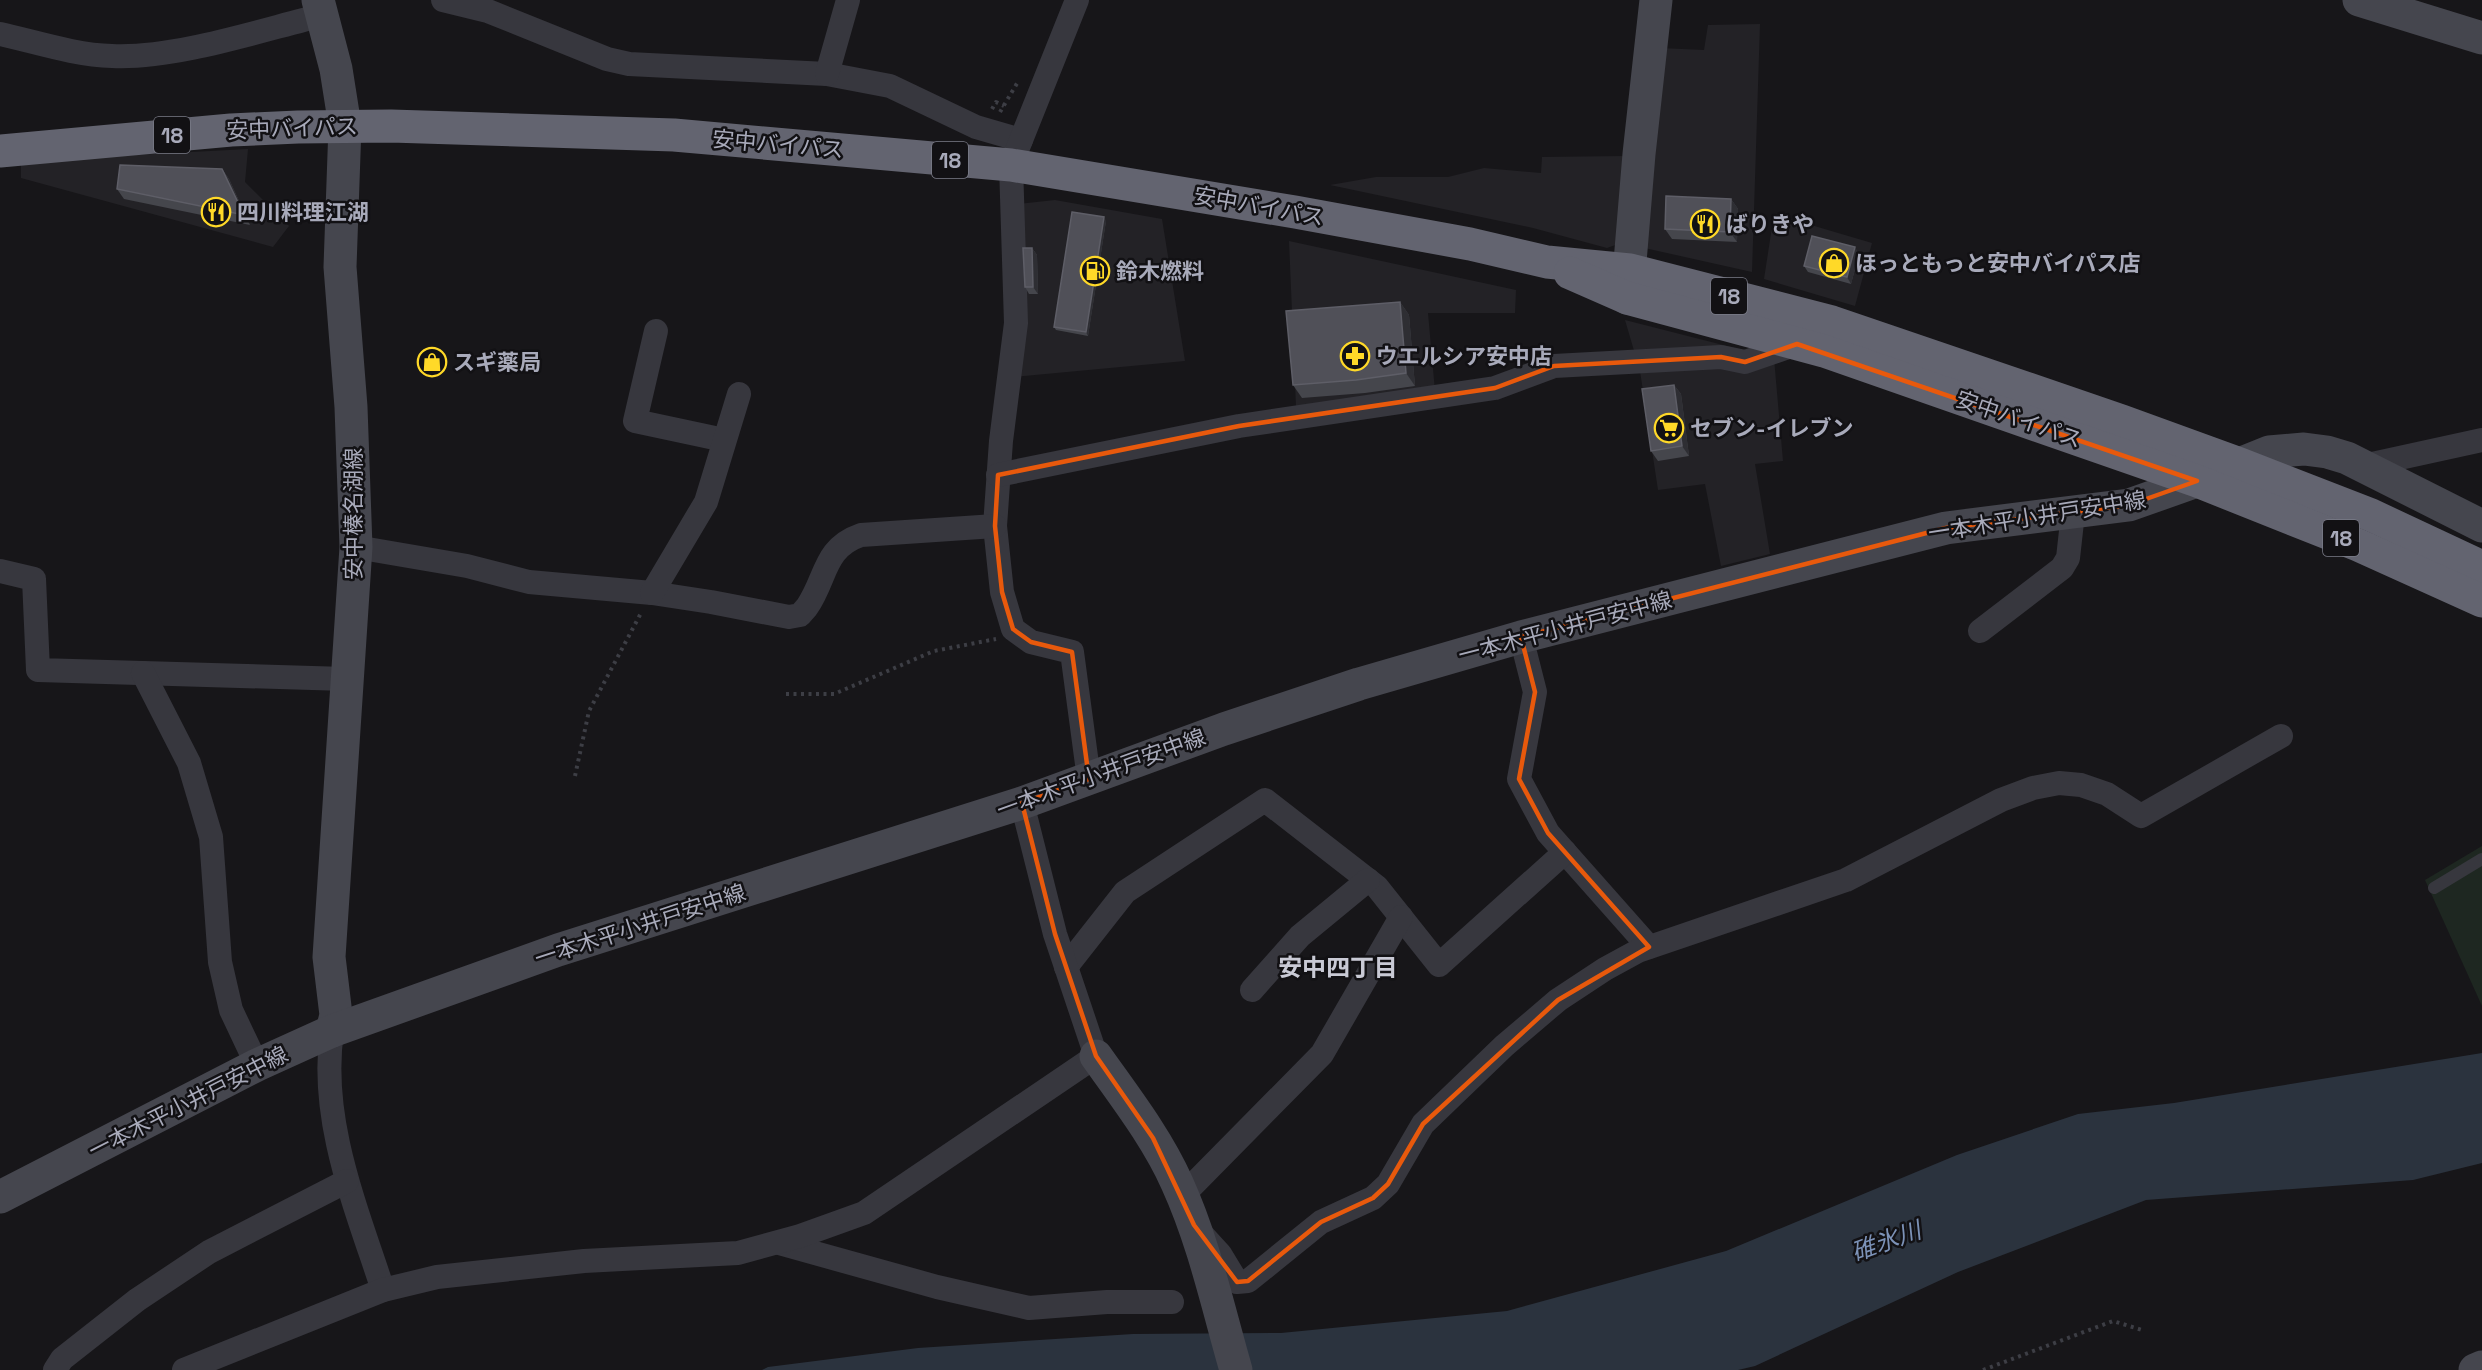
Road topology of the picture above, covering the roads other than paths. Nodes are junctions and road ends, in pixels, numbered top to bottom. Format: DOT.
graph roads {
  1 [pos="443,0"];
  2 [pos="848,0"];
  3 [pos="1077,0"];
  4 [pos="1656,0"];
  5 [pos="2359,0"];
  6 [pos="488,6"];
  7 [pos="320,7"];
  8 [pos="0,34"];
  9 [pos="2482,38"];
  10 [pos="827,74"];
  11 [pos="345,126"];
  12 [pos="0,151"];
  13 [pos="1016,153"];
  14 [pos="1629,284"];
  15 [pos="656,331"];
  16 [pos="1797,344"];
  17 [pos="739,394"];
  18 [pos="724,440"];
  19 [pos="2482,440"];
  20 [pos="2240,464"];
  21 [pos="2363,466"];
  22 [pos="998,475"];
  23 [pos="2197,481"];
  24 [pos="2073,513"];
  25 [pos="995,526"];
  26 [pos="2482,526"];
  27 [pos="356,547"];
  28 [pos="2482,567"];
  29 [pos="0,572"];
  30 [pos="652,593"];
  31 [pos="2482,601"];
  32 [pos="1980,631"];
  33 [pos="1521,637"];
  34 [pos="143,673"];
  35 [pos="346,679"];
  36 [pos="2281,736"];
  37 [pos="1089,779"];
  38 [pos="1022,803"];
  39 [pos="1564,852"];
  40 [pos="2482,860"];
  41 [pos="1368,880"];
  42 [pos="2434,888"];
  43 [pos="1401,917"];
  44 [pos="1649,947"];
  45 [pos="1066,967"];
  46 [pos="1252,990"];
  47 [pos="332,1031"];
  48 [pos="1096,1056"];
  49 [pos="257,1065"];
  50 [pos="347,1181"];
  51 [pos="0,1197"];
  52 [pos="1188,1210"];
  53 [pos="779,1243"];
  54 [pos="383,1290"];
  55 [pos="1172,1302"];
  56 [pos="2482,1367"];
  57 [pos="55,1370"];
  58 [pos="184,1370"];
  59 [pos="1236,1370"];
  60 [pos="2475,1370"];
  1 -- 6 [label="street"];
  2 -- 10 [label="street"];
  3 -- 13 [label="street"];
  4 -- 14 [label="main road"];
  5 -- 9 [label="main road"];
  6 -- 10 [label="street"];
  7 -- 8 [label="street"];
  7 -- 11 [label="main road, 安中榛名湖線"];
  10 -- 13 [label="street"];
  11 -- 12 [label="highway, 安中バイパス / 18"];
  11 -- 13 [label="highway, 安中バイパス / 18"];
  11 -- 27 [label="main road, 安中榛名湖線"];
  13 -- 14 [label="highway, 安中バイパス / 18"];
  13 -- 22 [label="street"];
  14 -- 16 [label="highway, 安中バイパス / 18"];
  14 -- 20 [label="highway, 安中バイパス / 18"];
  15 -- 18 [label="street"];
  16 -- 22 [label="street"];
  16 -- 23 [label="highway, 安中バイパス / 18"];
  17 -- 18 [label="street"];
  18 -- 30 [label="street"];
  19 -- 21 [label="street"];
  20 -- 21 [label="main road, 一本木平小井戸安中線"];
  20 -- 23 [label="main road, 一本木平小井戸安中線"];
  20 -- 28 [label="highway, 安中バイパス / 18"];
  21 -- 26 [label="main road, 一本木平小井戸安中線"];
  22 -- 25 [label="street"];
  23 -- 24 [label="main road, 一本木平小井戸安中線"];
  23 -- 31 [label="highway, 安中バイパス / 18"];
  24 -- 32 [label="street"];
  24 -- 33 [label="main road, 一本木平小井戸安中線"];
  25 -- 30 [label="street"];
  25 -- 37 [label="street"];
  27 -- 30 [label="street"];
  27 -- 35 [label="main road, 安中榛名湖線"];
  29 -- 34 [label="street"];
  33 -- 37 [label="main road, 一本木平小井戸安中線"];
  33 -- 39 [label="street"];
  34 -- 35 [label="street"];
  34 -- 49 [label="street"];
  35 -- 47 [label="main road, 安中榛名湖線"];
  36 -- 44 [label="street"];
  37 -- 38 [label="main road, 一本木平小井戸安中線"];
  38 -- 45 [label="street"];
  38 -- 47 [label="main road, 一本木平小井戸安中線"];
  39 -- 43 [label="street"];
  39 -- 44 [label="street"];
  40 -- 42 [label="lane"];
  41 -- 43 [label="street"];
  41 -- 45 [label="street"];
  41 -- 46 [label="street"];
  43 -- 52 [label="street"];
  44 -- 52 [label="street"];
  45 -- 48 [label="street"];
  47 -- 49 [label="main road, 一本木平小井戸安中線"];
  47 -- 50 [label="street"];
  48 -- 52 [label="main road"];
  48 -- 53 [label="street"];
  49 -- 51 [label="main road, 一本木平小井戸安中線"];
  50 -- 54 [label="street"];
  50 -- 57 [label="street"];
  52 -- 59 [label="main road"];
  53 -- 54 [label="street"];
  53 -- 55 [label="street"];
  54 -- 58 [label="street"];
  56 -- 60 [label="main road"];
}
